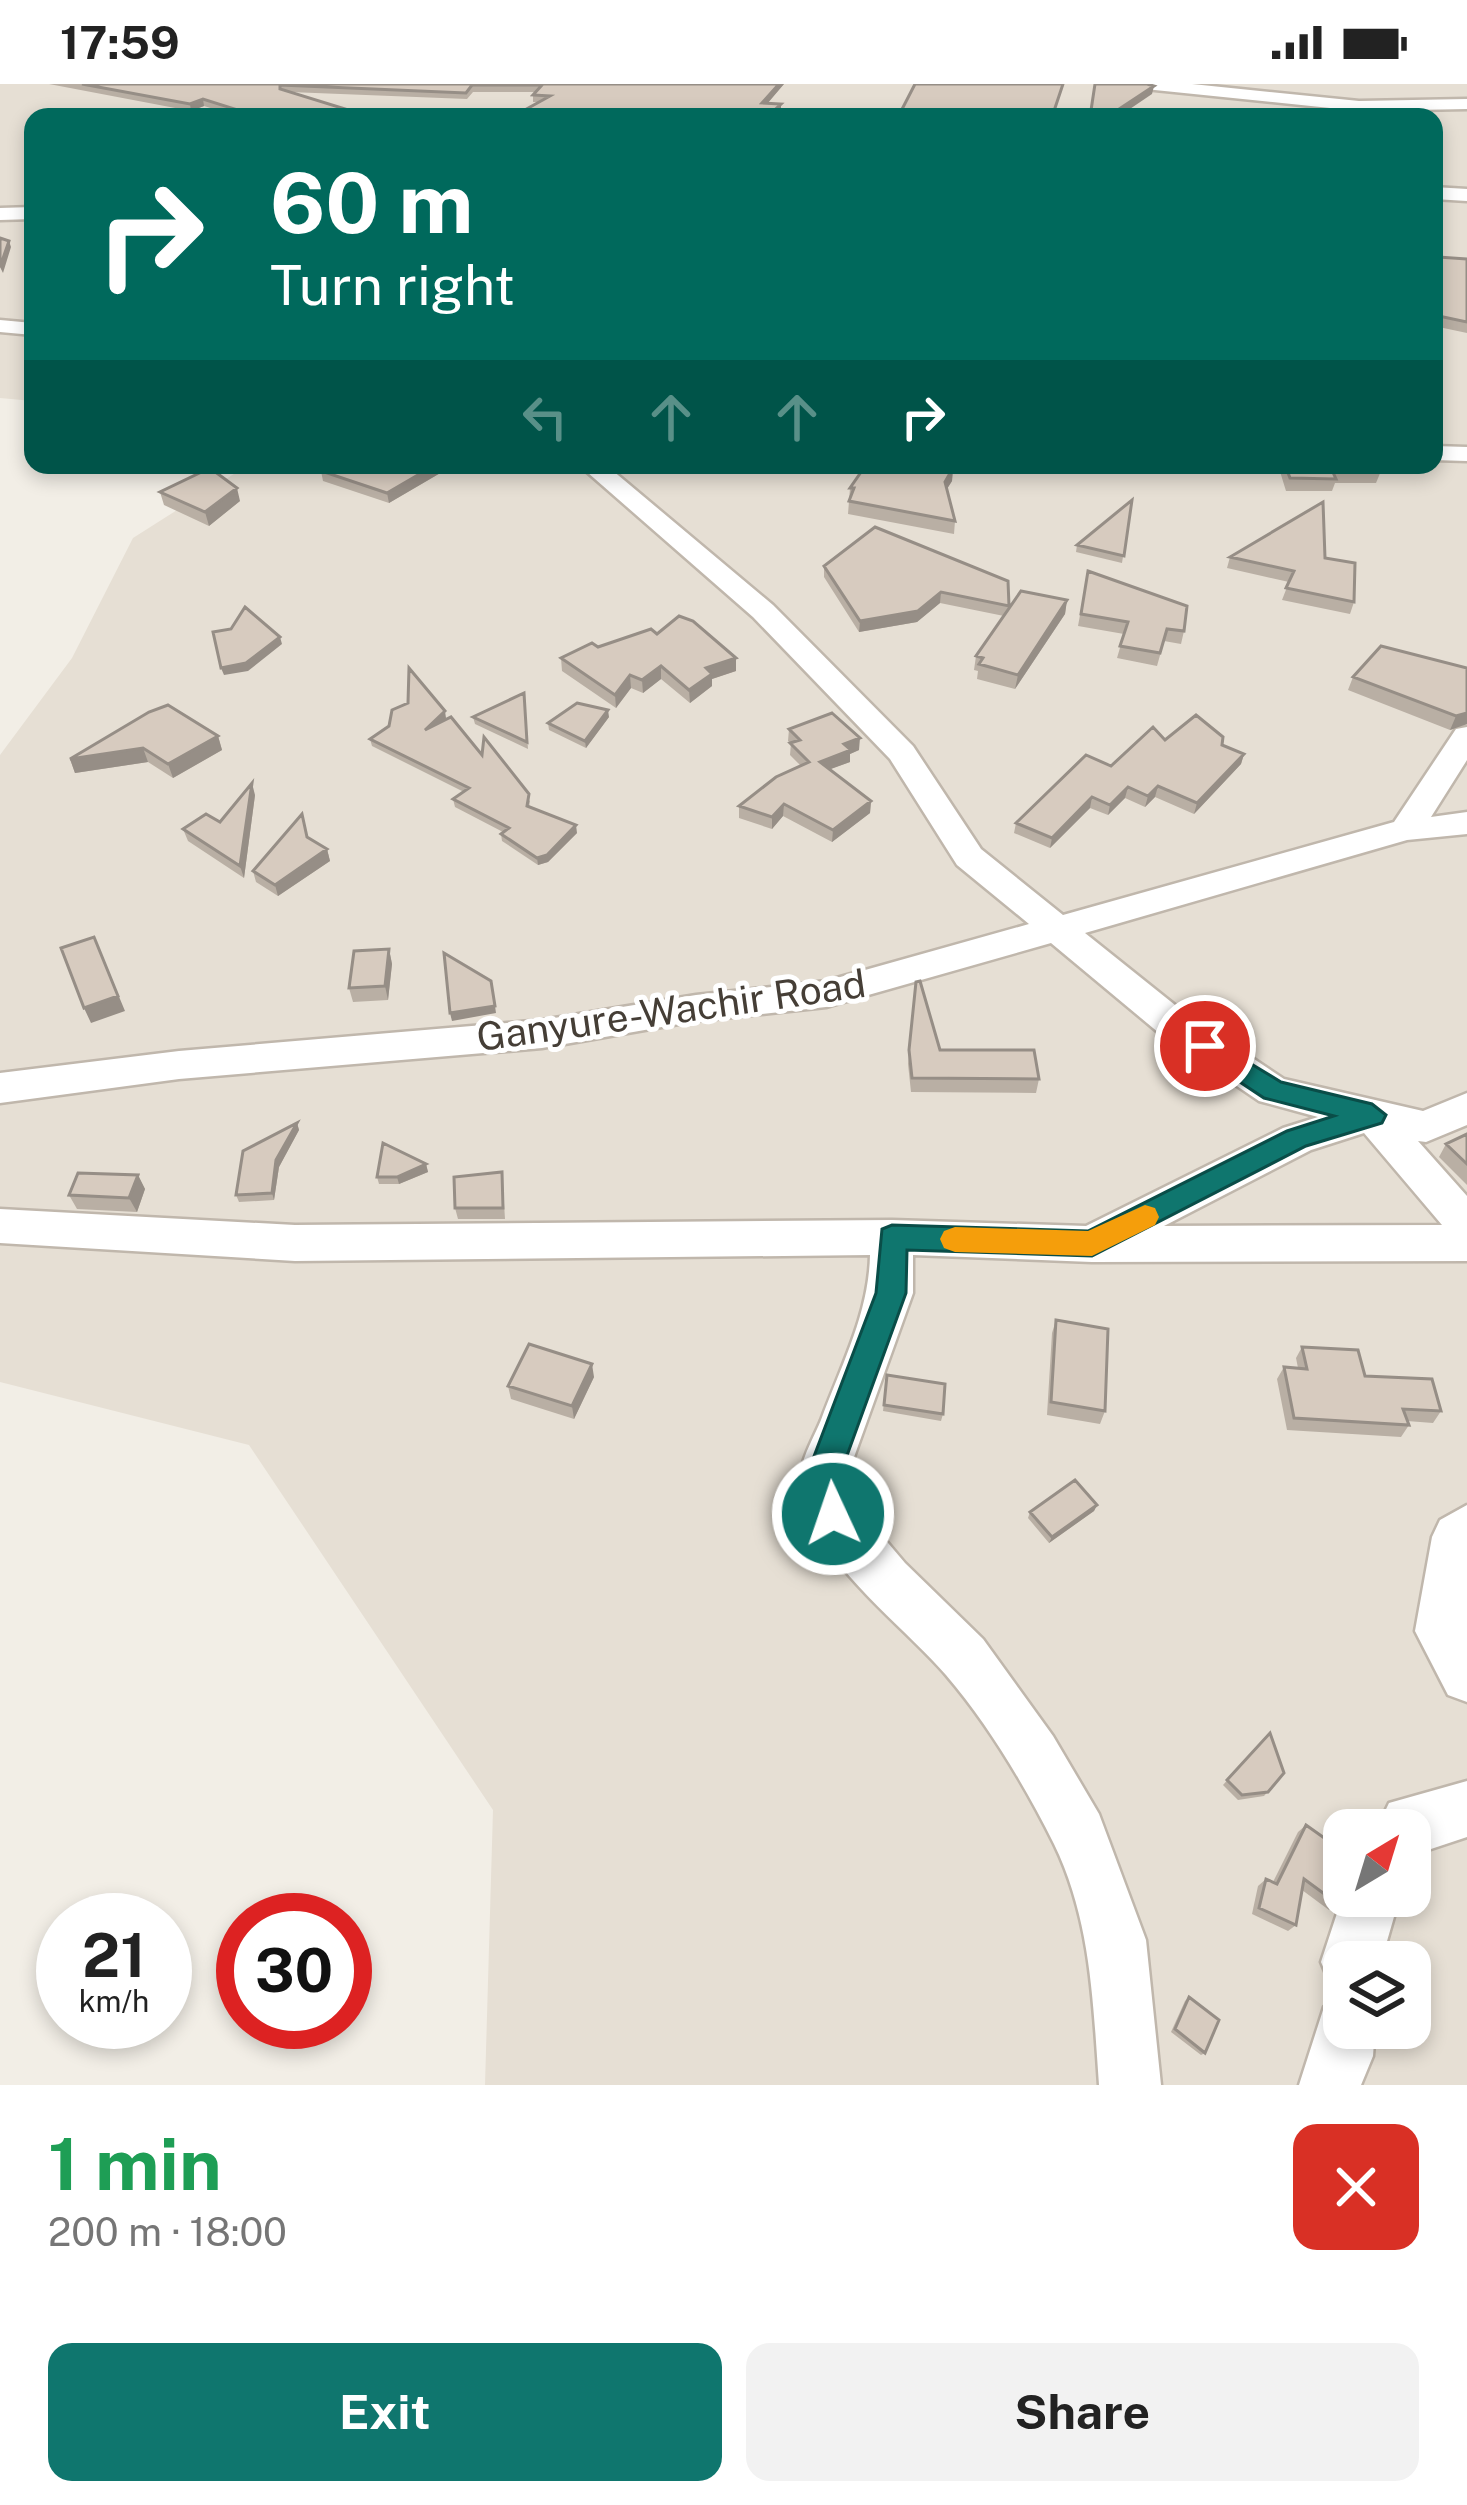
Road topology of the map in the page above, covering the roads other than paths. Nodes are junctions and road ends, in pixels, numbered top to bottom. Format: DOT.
graph roads {
  1 [pos="1145,84"];
  2 [pos="1378,84"];
  3 [pos="1173,87"];
  4 [pos="1328,104"];
  5 [pos="1467,104"];
  6 [pos="1359,106"];
  7 [pos="1177,108"];
  8 [pos="1322,108"];
  9 [pos="1374,108"];
  10 [pos="602,474"];
  11 [pos="1467,736"];
  12 [pos="1467,823"];
  13 [pos="1406,830"];
  14 [pos="1058,930"];
  15 [pos="0,1088"];
  16 [pos="1467,1108"];
  17 [pos="1372,1115"];
  18 [pos="1467,1225"];
  19 [pos="0,1226"];
  20 [pos="892,1237"];
  21 [pos="1467,1243"];
  22 [pos="1092,1244"];
  23 [pos="1467,1528"];
  24 [pos="1467,1676"];
  25 [pos="1467,1809"];
  26 [pos="1431,1821"];
  27 [pos="1343,2049"];
  28 [pos="1130,2085"];
  29 [pos="1330,2085"];
  1 -- 3 [label="street"];
  2 -- 5 [label="street"];
  3 -- 4 [label="street"];
  3 -- 7 [label="street"];
  4 -- 6 [label="street"];
  4 -- 8 [label="street"];
  5 -- 6 [label="street"];
  6 -- 9 [label="street"];
  10 -- 14 [label="street"];
  11 -- 13 [label="street"];
  12 -- 13 [label="street, Ganyure-Wachir Road"];
  13 -- 14 [label="street, Ganyure-Wachir Road"];
  14 -- 15 [label="street, Ganyure-Wachir Road"];
  14 -- 17 [label="street"];
  16 -- 17 [label="street"];
  17 -- 18 [label="street"];
  17 -- 22 [label="street"];
  19 -- 20 [label="street"];
  20 -- 22 [label="street"];
  20 -- 28 [label="street"];
  21 -- 22 [label="street"];
  23 -- 24 [label="street"];
  25 -- 26 [label="street"];
  27 -- 29 [label="street"];
}
